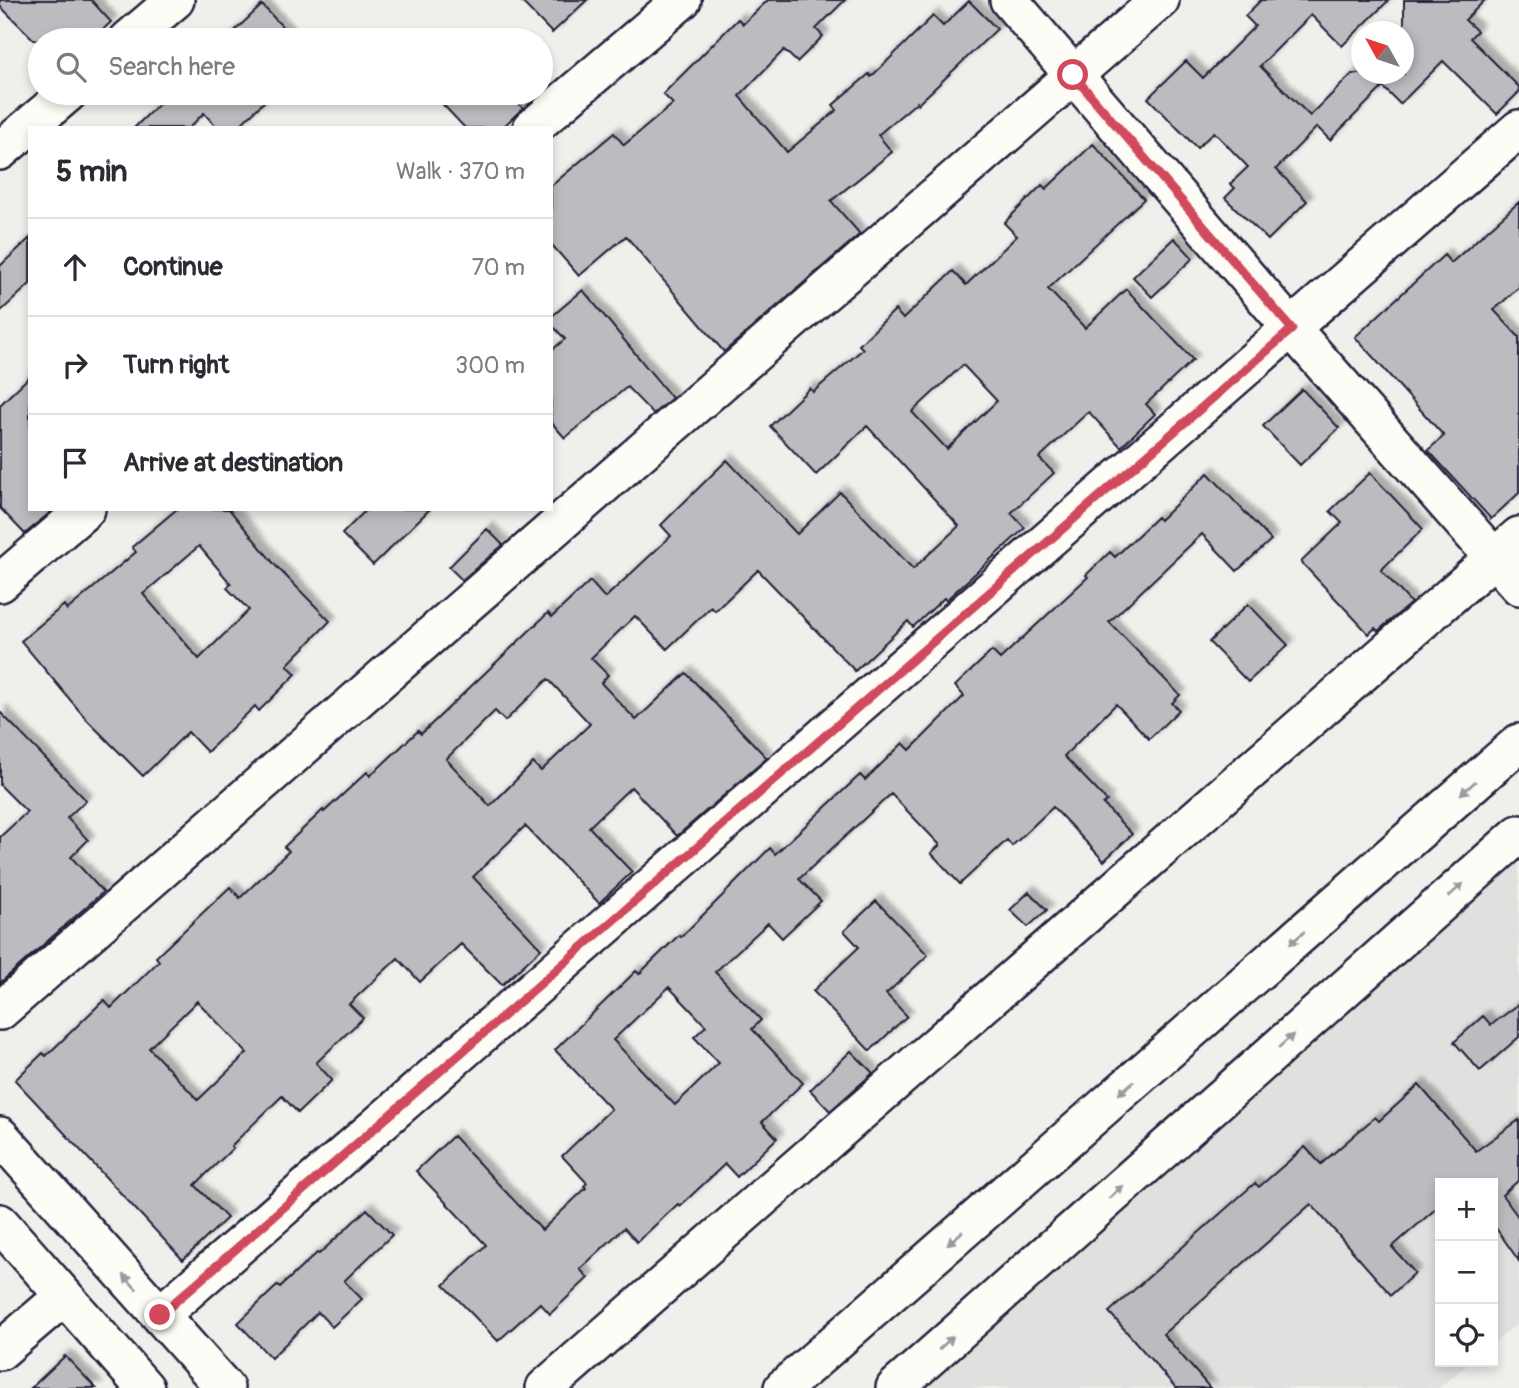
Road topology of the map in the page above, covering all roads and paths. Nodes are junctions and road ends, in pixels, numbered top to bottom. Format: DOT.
graph roads {
  1 [pos="174,0"];
  2 [pos="681,0"];
  3 [pos="1009,0"];
  4 [pos="1160,0"];
  5 [pos="142,28"];
  6 [pos="1073,75"];
  7 [pos="54,105"];
  8 [pos="29,126"];
  9 [pos="534,126"];
  10 [pos="28,127"];
  11 [pos="1519,129"];
  12 [pos="0,151"];
  13 [pos="1292,329"];
  14 [pos="84,511"];
  15 [pos="1507,546"];
  16 [pos="0,583"];
  17 [pos="1519,586"];
  18 [pos="1519,743"];
  19 [pos="1519,834"];
  20 [pos="0,1011"];
  21 [pos="0,1136"];
  22 [pos="0,1223"];
  23 [pos="64,1296"];
  24 [pos="160,1315"];
  25 [pos="0,1351"];
  26 [pos="145,1388"];
  27 [pos="225,1388"];
  28 [pos="545,1388"];
  29 [pos="783,1388"];
  30 [pos="895,1388"];
  1 -- 5 [label="street"];
  2 -- 9 [label="street"];
  3 -- 6 [label="street"];
  4 -- 6 [label="street"];
  6 -- 13 [label="street"];
  6 -- 20 [label="street"];
  7 -- 8 [label="street"];
  10 -- 12 [label="street"];
  11 -- 13 [label="street"];
  13 -- 15 [label="street"];
  13 -- 24 [label="street"];
  14 -- 16 [label="street"];
  15 -- 17 [label="street"];
  15 -- 28 [label="street"];
  18 -- 29 [label="street, one-way"];
  30 -- 19 [label="street, one-way"];
  24 -- 21 [label="street, one-way"];
  22 -- 23 [label="street"];
  23 -- 25 [label="street"];
  23 -- 26 [label="street"];
  24 -- 27 [label="street"];
}
